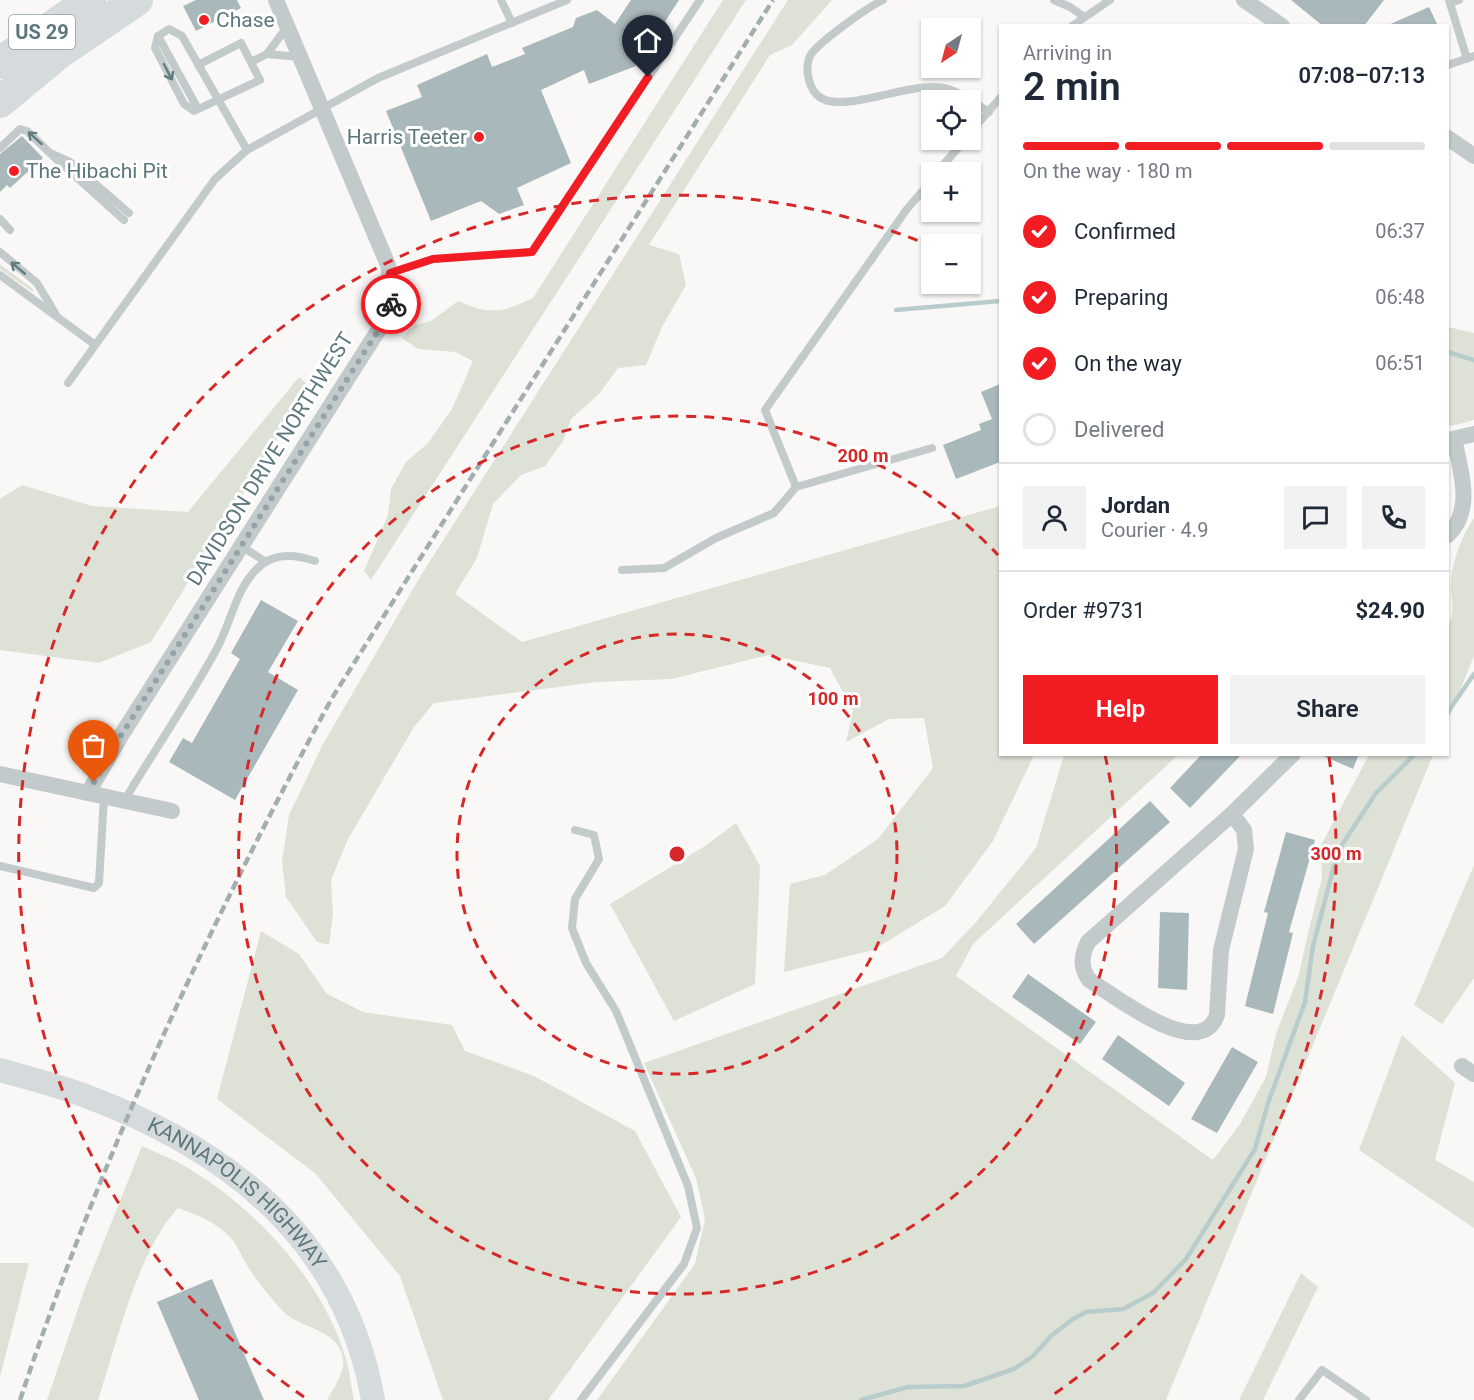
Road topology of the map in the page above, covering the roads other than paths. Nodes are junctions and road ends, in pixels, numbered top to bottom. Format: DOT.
graph roads {
  1 [pos="276,0"];
  2 [pos="501,0"];
  3 [pos="567,0"];
  4 [pos="700,0"];
  5 [pos="883,0"];
  6 [pos="1054,0"];
  7 [pos="1110,0"];
  8 [pos="1244,0"];
  9 [pos="1459,0"];
  10 [pos="1449,2"];
  11 [pos="114,3"];
  12 [pos="1083,16"];
  13 [pos="512,23"];
  14 [pos="1073,24"];
  15 [pos="1279,24"];
  16 [pos="287,27"];
  17 [pos="267,54"];
  18 [pos="300,57"];
  19 [pos="1470,57"];
  20 [pos="251,62"];
  21 [pos="0,63"];
  22 [pos="198,65"];
  23 [pos="1449,65"];
  24 [pos="999,99"];
  25 [pos="218,101"];
  26 [pos="0,102"];
  27 [pos="323,111"];
  28 [pos="989,111"];
  29 [pos="981,120"];
  30 [pos="1449,139"];
  31 [pos="0,148"];
  32 [pos="247,150"];
  33 [pos="956,150"];
  34 [pos="1474,156"];
  35 [pos="946,162"];
  36 [pos="921,193"];
  37 [pos="127,216"];
  38 [pos="0,219"];
  39 [pos="10,230"];
  40 [pos="0,252"];
  41 [pos="390,273"];
  42 [pos="0,274"];
  43 [pos="56,315"];
  44 [pos="94,344"];
  45 [pos="68,383"];
  46 [pos="1474,434"];
  47 [pos="1451,440"];
  48 [pos="932,448"];
  49 [pos="796,487"];
  50 [pos="1449,534"];
  51 [pos="241,546"];
  52 [pos="315,561"];
  53 [pos="266,562"];
  54 [pos="622,570"];
  55 [pos="1291,756"];
  56 [pos="0,774"];
  57 [pos="96,795"];
  58 [pos="124,801"];
  59 [pos="172,811"];
  60 [pos="1232,814"];
  61 [pos="575,830"];
  62 [pos="0,866"];
  63 [pos="4,1072"];
  64 [pos="373,1400"];
  65 [pos="581,1400"];
  66 [pos="1299,1400"];
  67 [pos="1366,1400"];
  1 -- 16 [label="street, DAVIDSON DRIVE NORTHWEST"];
  2 -- 13 [label="lane"];
  3 -- 13 [label="lane"];
  4 -- 41 [label="lane"];
  5 -- 28 [label="lane"];
  6 -- 12 [label="lane"];
  7 -- 12 [label="lane"];
  8 -- 15 [label="street"];
  9 -- 10 [label="lane"];
  10 -- 19 [label="lane"];
  11 -- 21 [label="highway, US 29"];
  11 -- 26 [label="highway, US 29"];
  12 -- 14 [label="lane"];
  13 -- 27 [label="lane"];
  16 -- 17 [label="lane"];
  16 -- 18 [label="street, DAVIDSON DRIVE NORTHWEST"];
  17 -- 18 [label="lane"];
  17 -- 20 [label="lane"];
  18 -- 27 [label="street, DAVIDSON DRIVE NORTHWEST"];
  19 -- 23 [label="lane"];
  20 -- 22 [label="lane"];
  20 -- 25 [label="lane"];
  22 -- 25 [label="lane"];
  22 -- 25 [label="lane, one-way"];
  24 -- 28 [label="lane"];
  25 -- 32 [label="lane"];
  27 -- 32 [label="lane"];
  27 -- 41 [label="street, DAVIDSON DRIVE NORTHWEST"];
  28 -- 29 [label="lane"];
  30 -- 34 [label="street"];
  37 -- 31 [label="lane, one-way"];
  32 -- 44 [label="lane"];
  33 -- 35 [label="lane"];
  36 -- 49 [label="lane"];
  38 -- 39 [label="lane"];
  43 -- 40 [label="lane, one-way"];
  41 -- 51 [label="street, DAVIDSON DRIVE NORTHWEST"];
  42 -- 43 [label="lane"];
  43 -- 44 [label="lane"];
  44 -- 45 [label="lane"];
  46 -- 47 [label="street"];
  47 -- 50 [label="street"];
  48 -- 49 [label="lane"];
  49 -- 54 [label="lane"];
  51 -- 53 [label="lane"];
  51 -- 57 [label="street, DAVIDSON DRIVE NORTHWEST"];
  52 -- 53 [label="lane"];
  53 -- 58 [label="lane"];
  55 -- 60 [label="street"];
  56 -- 57 [label="street"];
  57 -- 58 [label="street"];
  57 -- 62 [label="lane, DAVIDSON DRIVE NORTHWEST"];
  58 -- 59 [label="street"];
  60 -- 60 [label="street"];
  61 -- 65 [label="lane"];
  63 -- 64 [label="main road, KANNAPOLIS HIGHWAY"];
  66 -- 67 [label="lane"];
}
